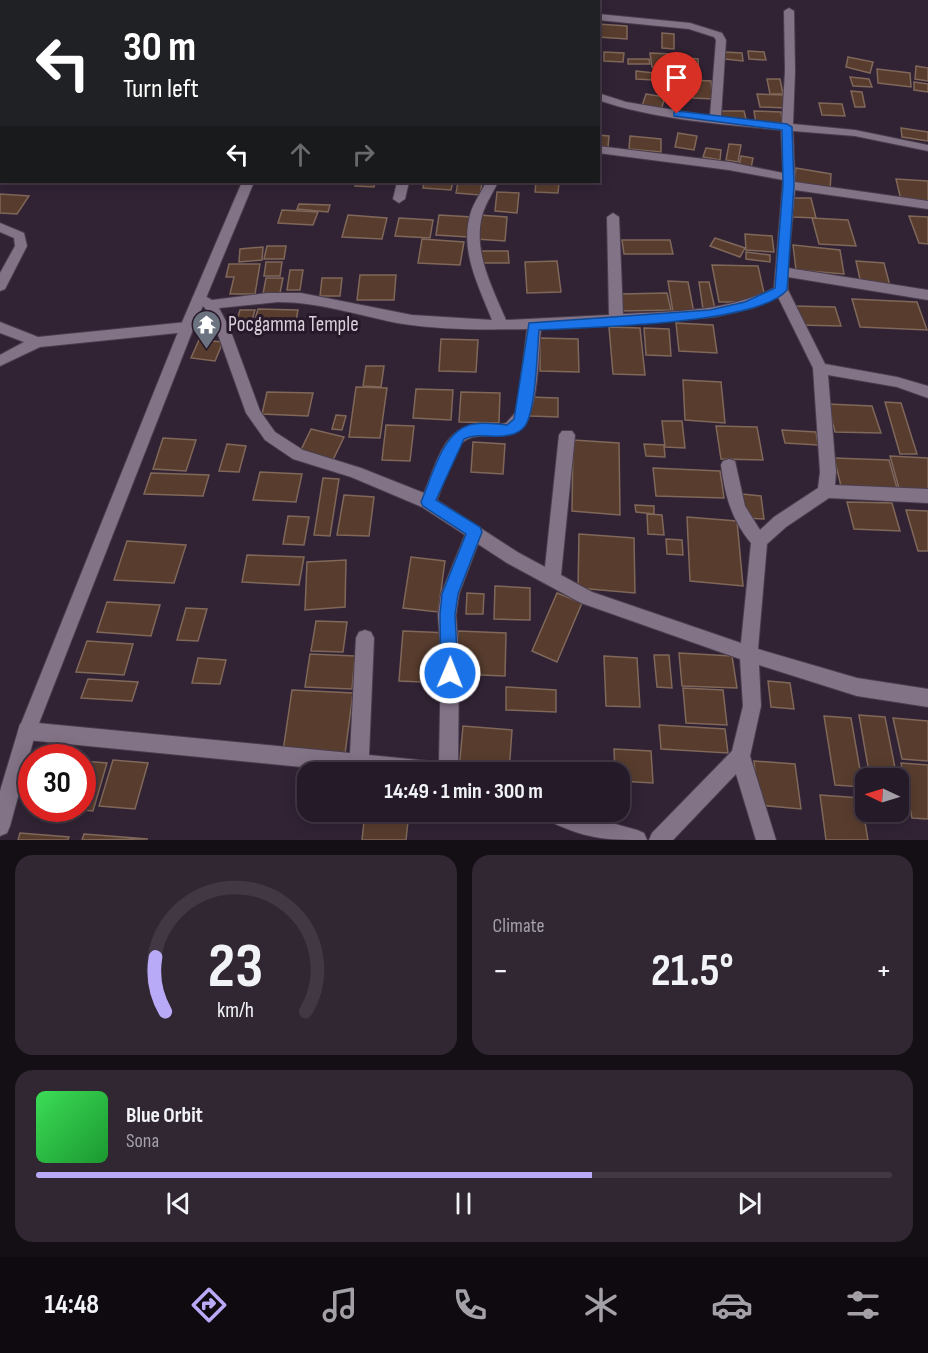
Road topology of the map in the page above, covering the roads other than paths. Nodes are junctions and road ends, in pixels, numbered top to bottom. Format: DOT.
graph roads {
  1 [pos="789,11"];
  2 [pos="600,17"];
  3 [pos="600,97"];
  4 [pos="715,120"];
  5 [pos="787,127"];
  6 [pos="928,148"];
  7 [pos="600,149"];
  8 [pos="789,181"];
  9 [pos="248,183"];
  10 [pos="403,183"];
  11 [pos="492,183"];
  12 [pos="399,199"];
  13 [pos="928,205"];
  14 [pos="613,217"];
  15 [pos="0,227"];
  16 [pos="781,271"];
  17 [pos="0,286"];
  18 [pos="781,290"];
  19 [pos="928,295"];
  20 [pos="205,301"];
  21 [pos="616,320"];
  22 [pos="502,326"];
  23 [pos="534,326"];
  24 [pos="0,327"];
  25 [pos="187,327"];
  26 [pos="37,342"];
  27 [pos="0,361"];
  28 [pos="820,368"];
  29 [pos="928,392"];
  30 [pos="567,435"];
  31 [pos="729,465"];
  32 [pos="826,491"];
  33 [pos="928,496"];
  34 [pos="428,502"];
  35 [pos="475,532"];
  36 [pos="759,541"];
  37 [pos="552,579"];
  38 [pos="365,638"];
  39 [pos="749,654"];
  40 [pos="928,698"];
  41 [pos="27,731"];
  42 [pos="740,756"];
  43 [pos="330,762"];
  44 [pos="359,762"];
  45 [pos="446,762"];
  46 [pos="574,822"];
  47 [pos="0,826"];
  48 [pos="637,840"];
  49 [pos="658,840"];
  50 [pos="766,840"];
  1 -- 5 [label="street"];
  2 -- 4 [label="street"];
  3 -- 4 [label="street"];
  4 -- 5 [label="street"];
  5 -- 6 [label="street"];
  5 -- 8 [label="street"];
  7 -- 8 [label="street"];
  8 -- 13 [label="street"];
  8 -- 16 [label="street"];
  9 -- 20 [label="street"];
  10 -- 12 [label="street"];
  11 -- 22 [label="street"];
  14 -- 21 [label="street"];
  15 -- 17 [label="street"];
  16 -- 18 [label="street"];
  16 -- 19 [label="street"];
  18 -- 21 [label="street"];
  18 -- 28 [label="street"];
  20 -- 22 [label="street"];
  20 -- 25 [label="street"];
  20 -- 34 [label="street"];
  21 -- 23 [label="street"];
  22 -- 23 [label="street"];
  23 -- 34 [label="street"];
  24 -- 26 [label="street"];
  25 -- 26 [label="street"];
  25 -- 41 [label="street"];
  26 -- 27 [label="street"];
  28 -- 29 [label="street"];
  28 -- 32 [label="street"];
  30 -- 37 [label="street"];
  31 -- 36 [label="street"];
  32 -- 33 [label="street"];
  32 -- 36 [label="street"];
  34 -- 35 [label="street"];
  35 -- 37 [label="street"];
  35 -- 45 [label="street"];
  36 -- 39 [label="street"];
  37 -- 39 [label="street"];
  38 -- 44 [label="street"];
  39 -- 40 [label="street"];
  39 -- 42 [label="street"];
  41 -- 43 [label="street"];
  41 -- 47 [label="street"];
  42 -- 49 [label="street"];
  42 -- 50 [label="street"];
  46 -- 48 [label="street"];
}
